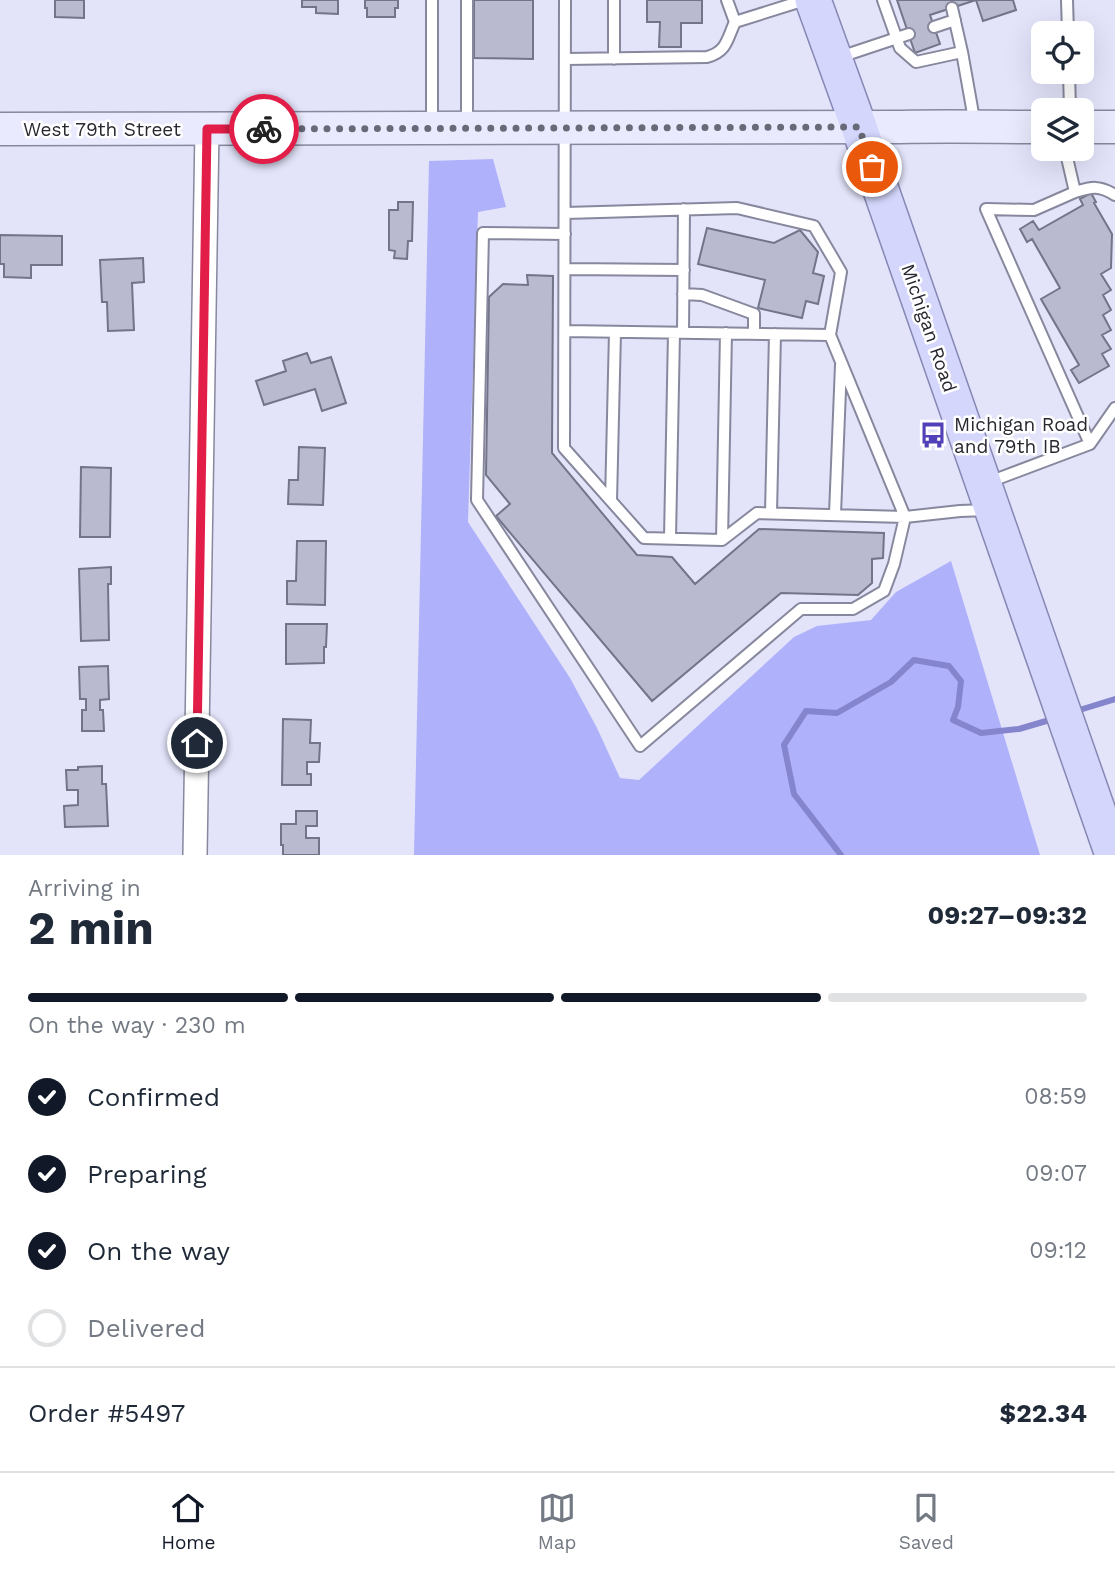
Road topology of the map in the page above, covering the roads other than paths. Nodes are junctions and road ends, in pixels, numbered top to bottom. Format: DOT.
graph roads {
  1 [pos="432,0"];
  2 [pos="467,0"];
  3 [pos="565,0"];
  4 [pos="614,0"];
  5 [pos="727,0"];
  6 [pos="805,0"];
  7 [pos="813,0"];
  8 [pos="1067,0"];
  9 [pos="885,5"];
  10 [pos="900,6"];
  11 [pos="952,8"];
  12 [pos="955,20"];
  13 [pos="1068,21"];
  14 [pos="735,22"];
  15 [pos="934,27"];
  16 [pos="909,34"];
  17 [pos="897,37"];
  18 [pos="962,52"];
  19 [pos="614,59"];
  20 [pos="834,59"];
  21 [pos="566,60"];
  22 [pos="975,125"];
  23 [pos="859,127"];
  24 [pos="1031,127"];
  25 [pos="1094,127"];
  26 [pos="1115,127"];
  27 [pos="432,128"];
  28 [pos="467,128"];
  29 [pos="566,128"];
  30 [pos="0,129"];
  31 [pos="207,129"];
  32 [pos="1068,161"];
  33 [pos="1075,192"];
  34 [pos="1115,195"];
  35 [pos="684,209"];
  36 [pos="566,213"];
  37 [pos="565,234"];
  38 [pos="565,269"];
  39 [pos="684,270"];
  40 [pos="683,295"];
  41 [pos="565,331"];
  42 [pos="615,332"];
  43 [pos="679,333"];
  44 [pos="726,333"];
  45 [pos="754,334"];
  46 [pos="775,334"];
  47 [pos="830,335"];
  48 [pos="842,362"];
  49 [pos="1115,408"];
  50 [pos="1090,444"];
  51 [pos="988,497"];
  52 [pos="611,501"];
  53 [pos="771,513"];
  54 [pos="835,514"];
  55 [pos="905,517"];
  56 [pos="670,538"];
  57 [pos="722,540"];
  58 [pos="195,855"];
  59 [pos="1113,855"];
  1 -- 27 [label="lane"];
  2 -- 28 [label="lane"];
  3 -- 21 [label="lane"];
  4 -- 19 [label="lane"];
  5 -- 14 [label="lane"];
  6 -- 14 [label="lane"];
  7 -- 20 [label="main road, Michigan Road"];
  8 -- 13 [label="lane"];
  9 -- 10 [label="lane"];
  9 -- 17 [label="lane"];
  11 -- 12 [label="lane"];
  12 -- 15 [label="lane"];
  12 -- 18 [label="lane"];
  14 -- 19 [label="lane"];
  16 -- 17 [label="lane"];
  17 -- 18 [label="lane"];
  17 -- 20 [label="lane"];
  18 -- 22 [label="lane"];
  19 -- 21 [label="lane"];
  20 -- 23 [label="main road, Michigan Road"];
  21 -- 29 [label="lane"];
  22 -- 23 [label="main road, West 79th Street"];
  22 -- 24 [label="main road, West 79th Street"];
  23 -- 29 [label="main road, West 79th Street"];
  23 -- 51 [label="main road, Michigan Road"];
  25 -- 26 [label="main road"];
  27 -- 28 [label="main road, West 79th Street"];
  27 -- 31 [label="main road, West 79th Street"];
  28 -- 29 [label="main road, West 79th Street"];
  29 -- 36 [label="lane"];
  30 -- 31 [label="main road, West 79th Street"];
  31 -- 58 [label="street"];
  32 -- 33 [label="lane"];
  33 -- 34 [label="lane"];
  33 -- 50 [label="lane"];
  35 -- 36 [label="lane"];
  35 -- 39 [label="lane"];
  35 -- 47 [label="lane"];
  36 -- 37 [label="lane"];
  37 -- 38 [label="lane"];
  37 -- 55 [label="lane"];
  38 -- 39 [label="lane"];
  38 -- 41 [label="lane"];
  39 -- 40 [label="lane"];
  40 -- 43 [label="lane"];
  40 -- 45 [label="lane"];
  41 -- 42 [label="lane"];
  41 -- 52 [label="lane"];
  42 -- 43 [label="lane"];
  42 -- 52 [label="lane"];
  43 -- 44 [label="lane"];
  43 -- 56 [label="lane"];
  44 -- 45 [label="lane"];
  44 -- 57 [label="lane"];
  45 -- 46 [label="lane"];
  46 -- 47 [label="lane"];
  46 -- 53 [label="lane"];
  47 -- 48 [label="lane"];
  48 -- 54 [label="lane"];
  48 -- 55 [label="lane"];
  49 -- 50 [label="lane"];
  50 -- 51 [label="lane"];
  51 -- 55 [label="lane"];
  51 -- 59 [label="main road, Michigan Road"];
  52 -- 56 [label="lane"];
  53 -- 54 [label="lane"];
  53 -- 57 [label="lane"];
  54 -- 55 [label="lane"];
  56 -- 57 [label="lane"];
}
